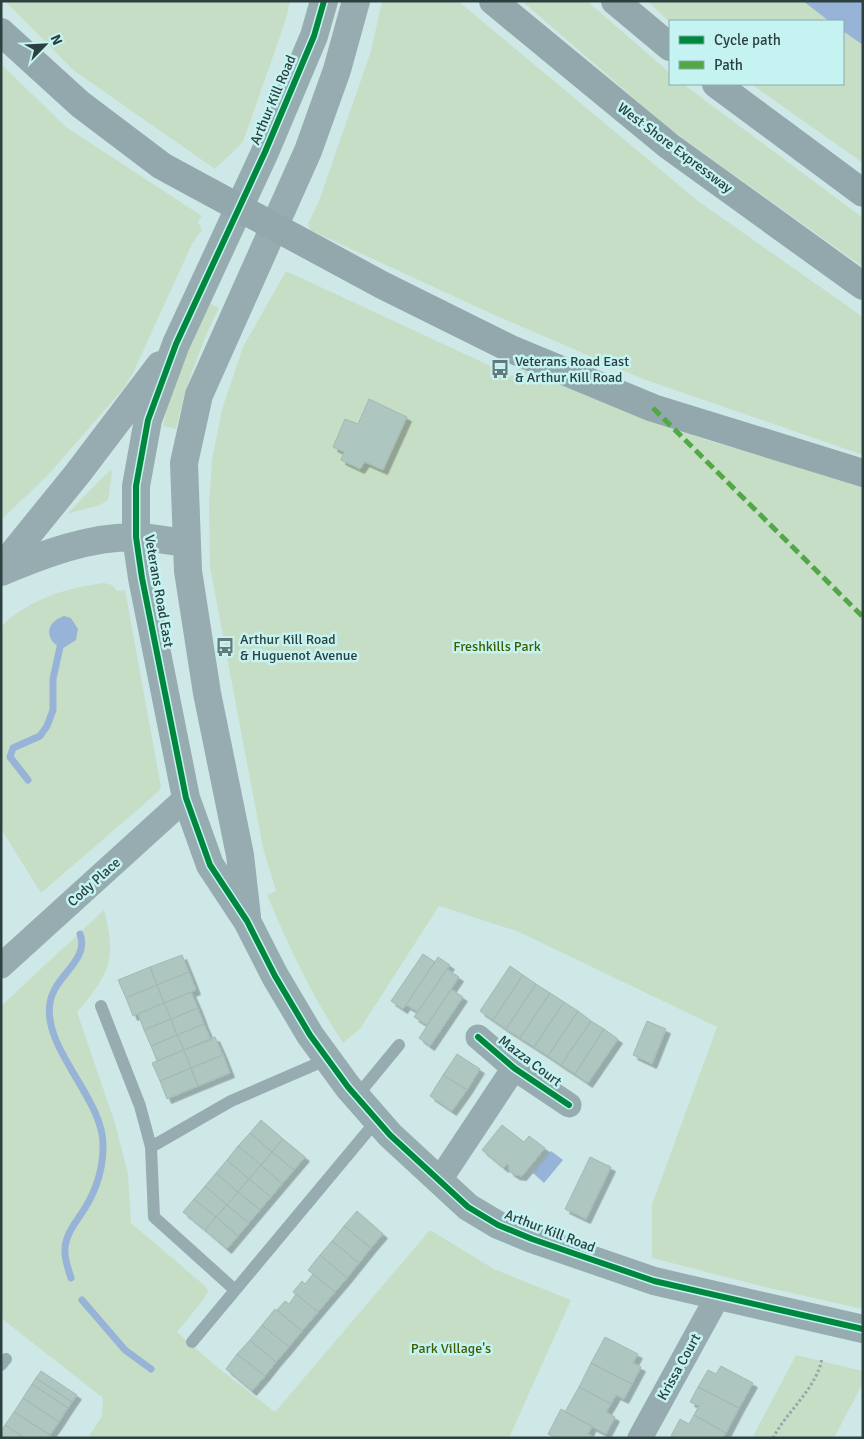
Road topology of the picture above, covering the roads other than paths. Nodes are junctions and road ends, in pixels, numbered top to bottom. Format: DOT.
graph roads {
  1 [pos="324,1"];
  2 [pos="356,1"];
  3 [pos="493,1"];
  4 [pos="615,1"];
  5 [pos="1,32"];
  6 [pos="669,46"];
  7 [pos="717,85"];
  8 [pos="863,193"];
  9 [pos="240,207"];
  10 [pos="274,226"];
  11 [pos="863,286"];
  12 [pos="176,344"];
  13 [pos="863,473"];
  14 [pos="136,537"];
  15 [pos="185,543"];
  16 [pos="1,568"];
  17 [pos="1,572"];
  18 [pos="186,798"];
  19 [pos="247,921"];
  20 [pos="1,966"];
  21 [pos="101,1006"];
  22 [pos="478,1037"];
  23 [pos="399,1045"];
  24 [pos="328,1059"];
  25 [pos="514,1068"];
  26 [pos="357,1096"];
  27 [pos="569,1105"];
  28 [pos="377,1120"];
  29 [pos="151,1147"];
  30 [pos="439,1181"];
  31 [pos="235,1290"];
  32 [pos="718,1296"];
  33 [pos="863,1330"];
  34 [pos="192,1342"];
  35 [pos="640,1438"];
  1 -- 9 [label="street, Arthur Kill Road"];
  2 -- 10 [label="street"];
  3 -- 11 [label="highway, West Shore Expressway"];
  4 -- 6 [label="highway"];
  5 -- 9 [label="highway"];
  7 -- 8 [label="highway"];
  9 -- 10 [label="highway"];
  9 -- 12 [label="street, Veterans Road East"];
  10 -- 13 [label="highway"];
  10 -- 15 [label="street"];
  12 -- 14 [label="street, Veterans Road East"];
  12 -- 16 [label="street"];
  14 -- 15 [label="street"];
  14 -- 17 [label="street"];
  14 -- 18 [label="street, Veterans Road East"];
  15 -- 19 [label="street"];
  18 -- 19 [label="street, Veterans Road East"];
  18 -- 20 [label="street, Cody Place"];
  19 -- 24 [label="street, Arthur Kill Road"];
  21 -- 29 [label="lane"];
  22 -- 25 [label="street, Mazza Court"];
  23 -- 26 [label="lane"];
  24 -- 26 [label="street, Arthur Kill Road"];
  24 -- 29 [label="lane"];
  25 -- 27 [label="street, Mazza Court"];
  25 -- 30 [label="street, Mazza Court"];
  26 -- 28 [label="street, Arthur Kill Road"];
  28 -- 30 [label="street, Arthur Kill Road"];
  28 -- 31 [label="lane"];
  29 -- 31 [label="lane"];
  30 -- 32 [label="street, Arthur Kill Road"];
  31 -- 34 [label="lane"];
  32 -- 33 [label="street, Arthur Kill Road"];
  32 -- 35 [label="street, Krissa Court"];
}
